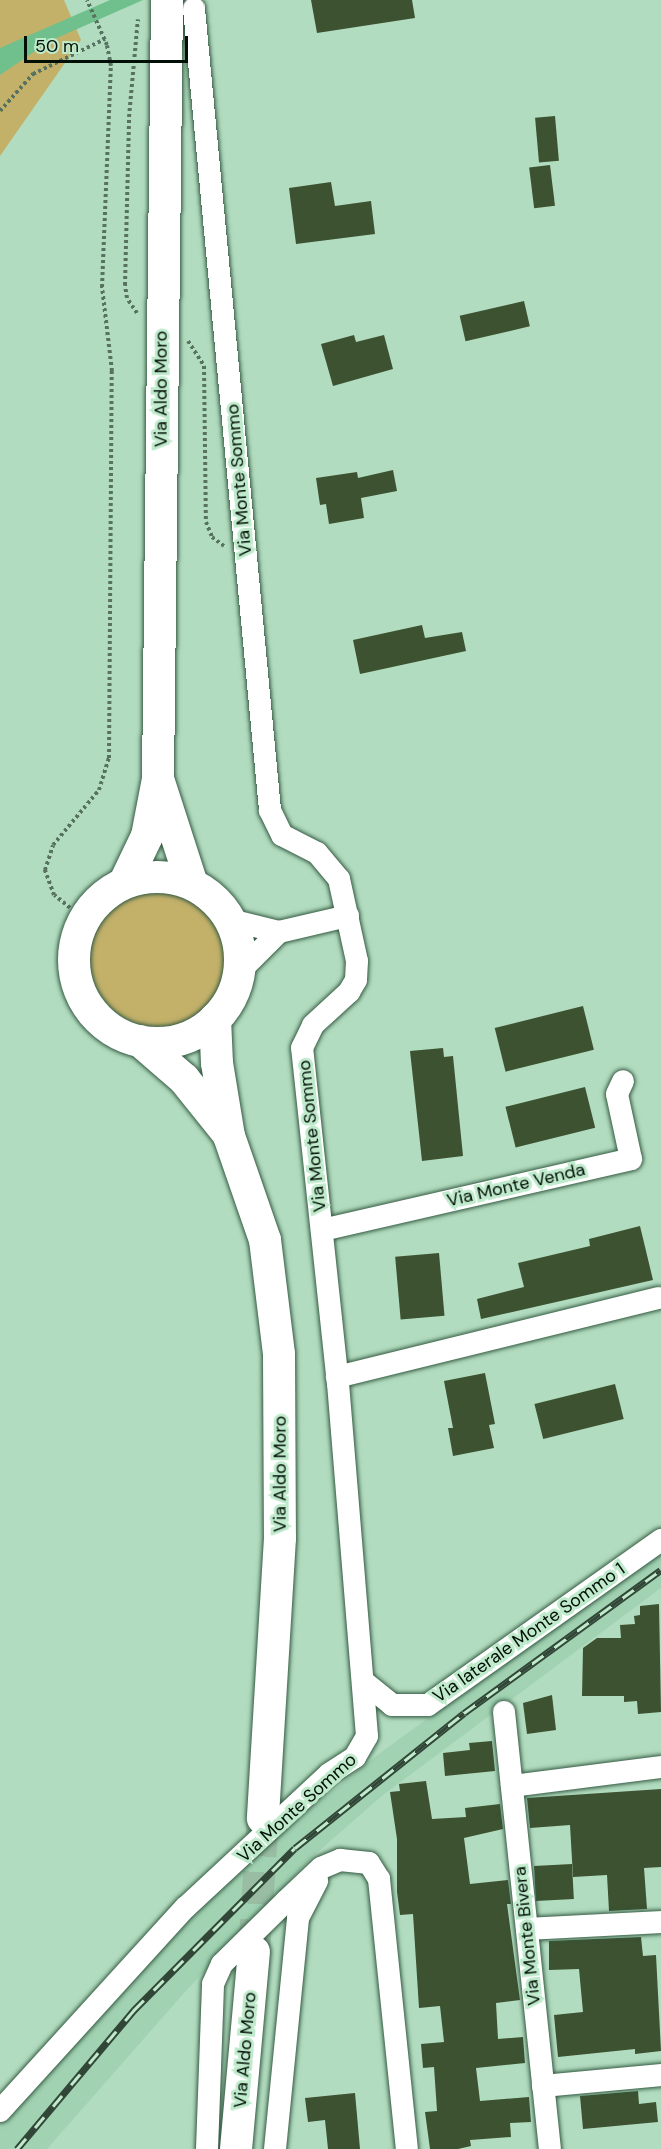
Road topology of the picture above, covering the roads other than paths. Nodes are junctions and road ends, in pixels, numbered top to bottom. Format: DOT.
graph roads {
  1 [pos="180,4"];
  2 [pos="158,779"];
  3 [pos="125,882"];
  4 [pos="192,885"];
  5 [pos="348,916"];
  6 [pos="230,920"];
  7 [pos="279,932"];
  8 [pos="239,972"];
  9 [pos="215,1019"];
  10 [pos="140,1041"];
  11 [pos="623,1081"];
  12 [pos="229,1136"];
  13 [pos="322,1230"];
  14 [pos="658,1298"];
  15 [pos="337,1377"];
  16 [pos="661,1540"];
  17 [pos="364,1682"];
  18 [pos="504,1712"];
  19 [pos="661,1767"];
  20 [pos="512,1786"];
  21 [pos="263,1818"];
  22 [pos="340,1860"];
  23 [pos="661,1922"];
  24 [pos="527,1929"];
  25 [pos="254,1952"];
  26 [pos="661,2076"];
  27 [pos="543,2086"];
  28 [pos="0,2111"];
  29 [pos="207,2149"];
  30 [pos="236,2149"];
  31 [pos="275,2149"];
  32 [pos="407,2149"];
  33 [pos="550,2149"];
  1 -- 2 [label="main road, Via Aldo Moro"];
  1 -- 5 [label="street, Via Monte Sommo"];
  2 -- 3 [label="main road, Via Aldo Moro"];
  2 -- 4 [label="main road, Via Aldo Moro"];
  3 -- 4 [label="main road"];
  3 -- 10 [label="main road"];
  4 -- 6 [label="main road"];
  5 -- 7 [label="street"];
  5 -- 13 [label="street, Via Monte Sommo"];
  6 -- 7 [label="street"];
  6 -- 8 [label="main road"];
  7 -- 8 [label="street"];
  8 -- 9 [label="main road"];
  9 -- 10 [label="main road"];
  9 -- 12 [label="main road, Via Aldo Moro"];
  10 -- 12 [label="main road, Via Aldo Moro"];
  11 -- 13 [label="street, Via Monte Venda"];
  12 -- 21 [label="main road, Via Aldo Moro"];
  13 -- 15 [label="street, Via Monte Sommo"];
  14 -- 15 [label="street"];
  15 -- 17 [label="street, Via Monte Sommo"];
  16 -- 17 [label="street, Via laterale Monte Sommo 1"];
  17 -- 28 [label="street, Via Monte Sommo"];
  18 -- 20 [label="street, Via Monte Bivera"];
  19 -- 20 [label="street"];
  20 -- 24 [label="street, Via Monte Bivera"];
  22 -- 29 [label="street"];
  22 -- 31 [label="street"];
  22 -- 32 [label="street"];
  23 -- 24 [label="street"];
  24 -- 27 [label="street, Via Monte Bivera"];
  25 -- 30 [label="main road, Via Aldo Moro"];
  26 -- 27 [label="street"];
  27 -- 33 [label="street, Via Monte Bivera"];
}
